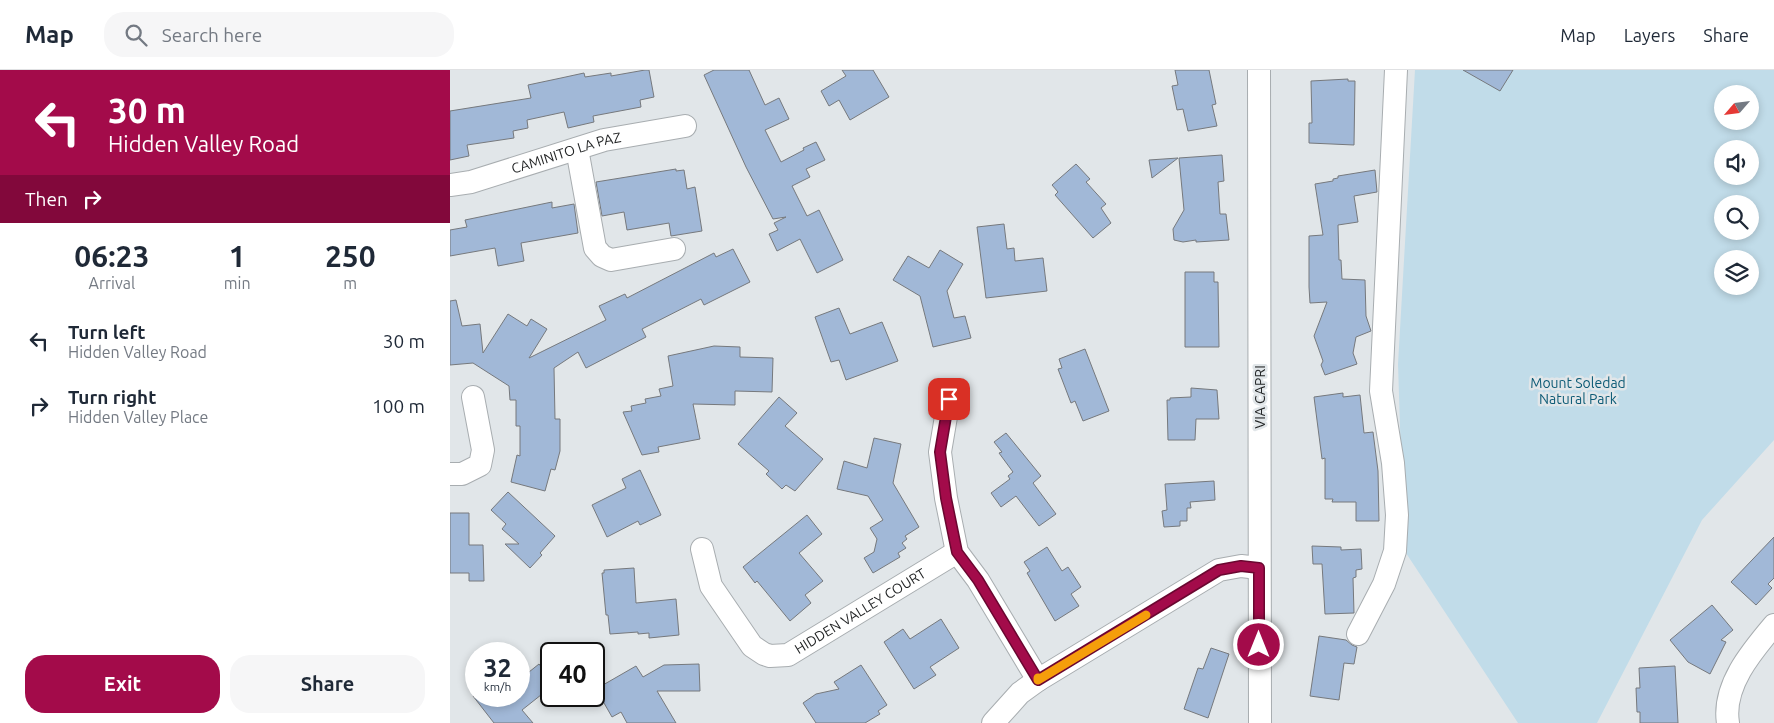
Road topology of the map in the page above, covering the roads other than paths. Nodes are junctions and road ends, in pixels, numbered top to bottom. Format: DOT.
graph roads {
  1 [pos="1259,70"];
  2 [pos="1396,70"];
  3 [pos="685,126"];
  4 [pos="577,149"];
  5 [pos="450,185"];
  6 [pos="674,249"];
  7 [pos="473,397"];
  8 [pos="949,399"];
  9 [pos="450,474"];
  10 [pos="702,549"];
  11 [pos="957,552"];
  12 [pos="1259,568"];
  13 [pos="1774,625"];
  14 [pos="1358,634"];
  15 [pos="1038,680"];
  16 [pos="993,723"];
  17 [pos="1260,723"];
  18 [pos="1728,723"];
  1 -- 12 [label="street, VIA CAPRI"];
  2 -- 14 [label="street"];
  3 -- 4 [label="street, CAMINITO LA PAZ"];
  4 -- 5 [label="street, CAMINITO LA PAZ"];
  4 -- 6 [label="street"];
  7 -- 9 [label="street"];
  8 -- 11 [label="street"];
  10 -- 11 [label="street, HIDDEN VALLEY COURT"];
  11 -- 15 [label="street"];
  12 -- 15 [label="street"];
  12 -- 17 [label="street, VIA CAPRI"];
  13 -- 18 [label="street"];
  15 -- 16 [label="street"];
}
